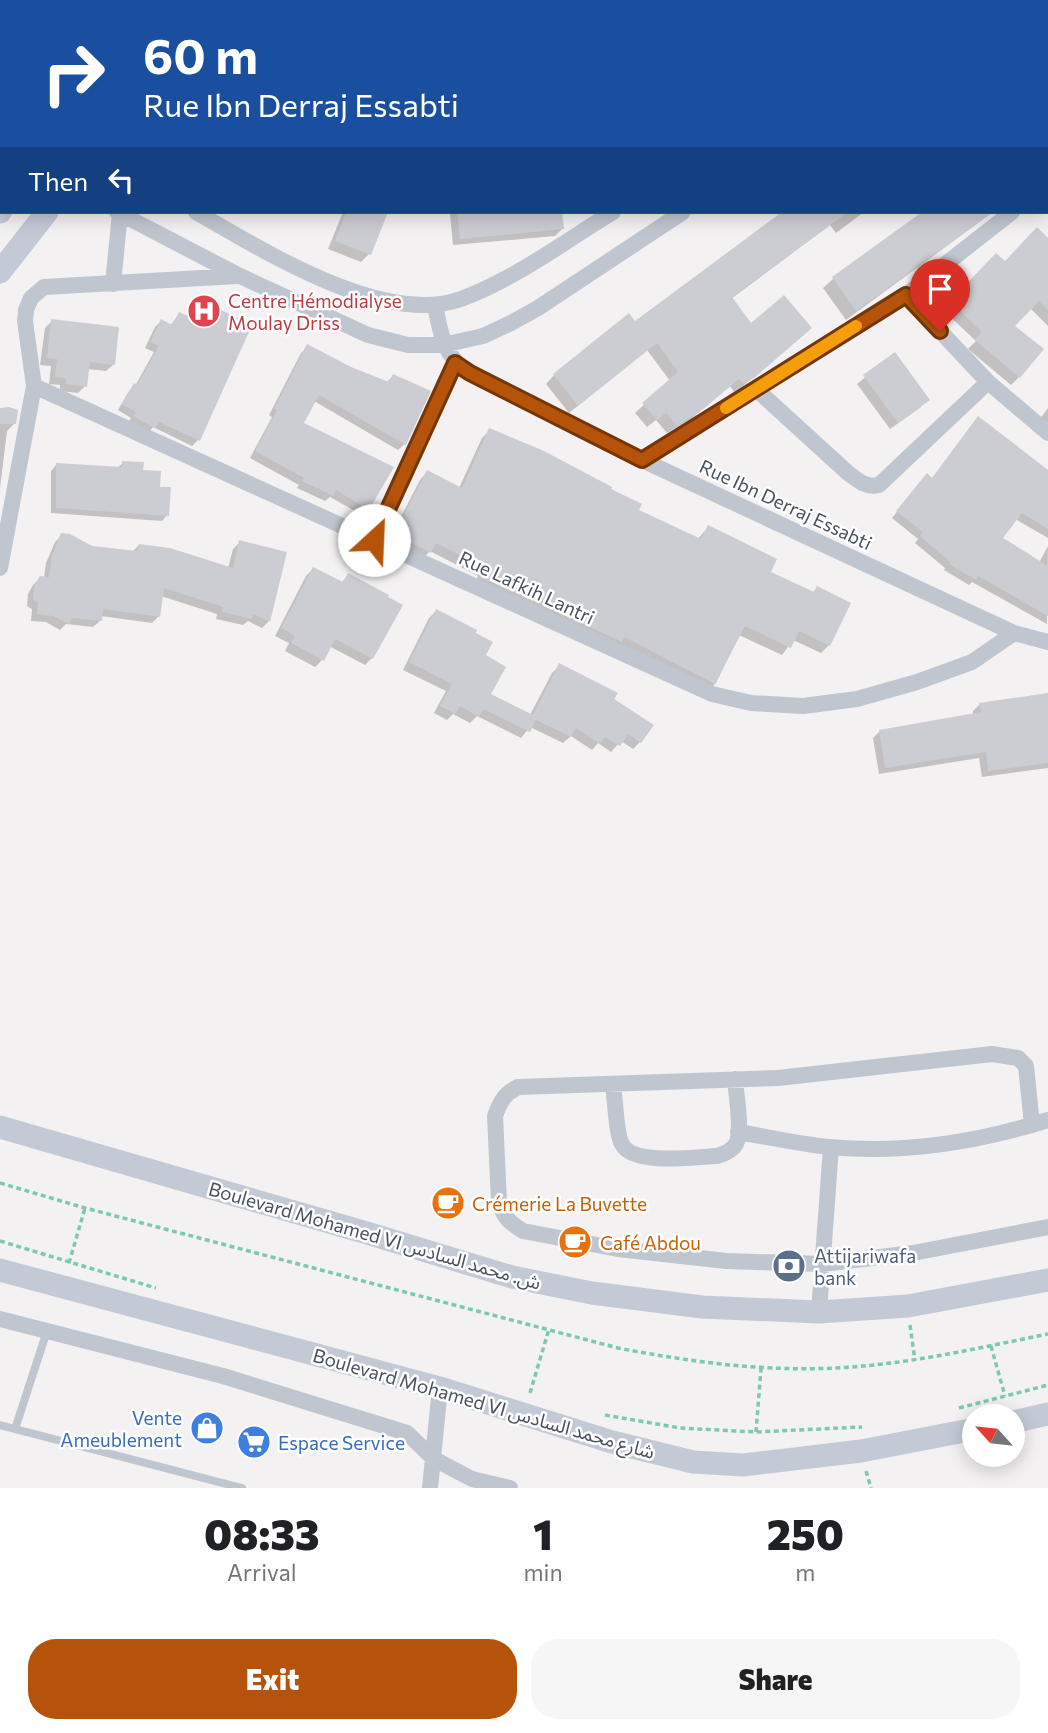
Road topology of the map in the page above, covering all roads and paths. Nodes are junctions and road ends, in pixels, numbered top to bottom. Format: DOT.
graph roads {
  1 [pos="45,214"];
  2 [pos="119,214"];
  3 [pos="121,214"];
  4 [pos="610,214"];
  5 [pos="680,214"];
  6 [pos="1009,214"];
  7 [pos="221,218"];
  8 [pos="0,272"];
  9 [pos="240,276"];
  10 [pos="113,284"];
  11 [pos="906,295"];
  12 [pos="435,306"];
  13 [pos="443,345"];
  14 [pos="455,363"];
  15 [pos="988,382"];
  16 [pos="34,386"];
  17 [pos="757,390"];
  18 [pos="1048,433"];
  19 [pos="642,460"];
  20 [pos="374,540"];
  21 [pos="0,568"];
  22 [pos="1014,633"];
  23 [pos="1048,642"];
  24 [pos="735,1079"];
  25 [pos="613,1084"];
  26 [pos="1048,1119"];
  27 [pos="1032,1125"];
  28 [pos="0,1127"];
  29 [pos="738,1132"];
  30 [pos="831,1147"];
  31 [pos="0,1183"];
  32 [pos="85,1208"];
  33 [pos="1048,1227"];
  34 [pos="69,1263"];
  35 [pos="822,1264"];
  36 [pos="0,1270"];
  37 [pos="1048,1280"];
  38 [pos="908,1306"];
  39 [pos="819,1312"];
  40 [pos="0,1319"];
  41 [pos="549,1329"];
  42 [pos="47,1331"];
  43 [pos="1048,1334"];
  44 [pos="991,1346"];
  45 [pos="915,1361"];
  46 [pos="761,1368"];
  47 [pos="1048,1385"];
  48 [pos="440,1388"];
  49 [pos="530,1395"];
  50 [pos="1005,1396"];
  51 [pos="959,1408"];
  52 [pos="1048,1414"];
  53 [pos="604,1415"];
  54 [pos="1026,1419"];
  55 [pos="0,1425"];
  56 [pos="873,1425"];
  57 [pos="15,1429"];
  58 [pos="962,1432"];
  59 [pos="756,1433"];
  60 [pos="434,1460"];
  61 [pos="242,1488"];
  62 [pos="430,1488"];
  63 [pos="510,1488"];
  1 -- 8 [label="main road"];
  2 -- 10 [label="street"];
  3 -- 9 [label="street"];
  4 -- 12 [label="street"];
  5 -- 13 [label="street"];
  6 -- 11 [label="street"];
  7 -- 12 [label="street"];
  9 -- 10 [label="street"];
  9 -- 13 [label="street"];
  10 -- 16 [label="street"];
  11 -- 15 [label="street"];
  11 -- 17 [label="street"];
  12 -- 13 [label="street, Rue Ibn Derraj Essabti"];
  13 -- 14 [label="street, Rue Ibn Derraj Essabti"];
  14 -- 19 [label="street, Rue Ibn Derraj Essabti"];
  14 -- 20 [label="street"];
  15 -- 17 [label="street"];
  15 -- 18 [label="street"];
  16 -- 20 [label="street, Rue Lafkih Lantri"];
  16 -- 21 [label="street"];
  17 -- 19 [label="street"];
  19 -- 22 [label="street, Rue Ibn Derraj Essabti"];
  20 -- 22 [label="street, Rue Lafkih Lantri"];
  22 -- 23 [label="street, Rue Ibn Derraj Essabti"];
  24 -- 25 [label="street"];
  24 -- 27 [label="street"];
  24 -- 29 [label="street"];
  25 -- 29 [label="street"];
  25 -- 35 [label="street"];
  26 -- 27 [label="street"];
  27 -- 30 [label="street"];
  28 -- 39 [label="main road, Boulevard Mohamed VI ش. محمد السادس"];
  29 -- 30 [label="street"];
  30 -- 35 [label="street"];
  31 -- 32 [label="path"];
  32 -- 34 [label="path"];
  32 -- 41 [label="path"];
  33 -- 35 [label="street"];
  35 -- 39 [label="street"];
  36 -- 48 [label="main road, Boulevard Mohamed VI شارع محمد السادس"];
  37 -- 38 [label="main road, Boulevard Mohamed VI ش. محمد السادس"];
  38 -- 39 [label="main road, Boulevard Mohamed VI ش. محمد السادس"];
  38 -- 45 [label="path"];
  40 -- 42 [label="street"];
  41 -- 46 [label="path"];
  41 -- 49 [label="path"];
  42 -- 57 [label="lane"];
  42 -- 60 [label="street"];
  43 -- 44 [label="path"];
  44 -- 45 [label="path"];
  44 -- 50 [label="path"];
  45 -- 46 [label="path"];
  46 -- 59 [label="path"];
  47 -- 50 [label="path"];
  48 -- 58 [label="main road, Boulevard Mohamed VI شارع محمد السادس"];
  48 -- 60 [label="street"];
  50 -- 51 [label="path"];
  52 -- 54 [label="main road"];
  53 -- 59 [label="path"];
  55 -- 57 [label="lane"];
  56 -- 59 [label="path"];
  57 -- 61 [label="lane"];
  60 -- 62 [label="street"];
  60 -- 63 [label="street"];
}
